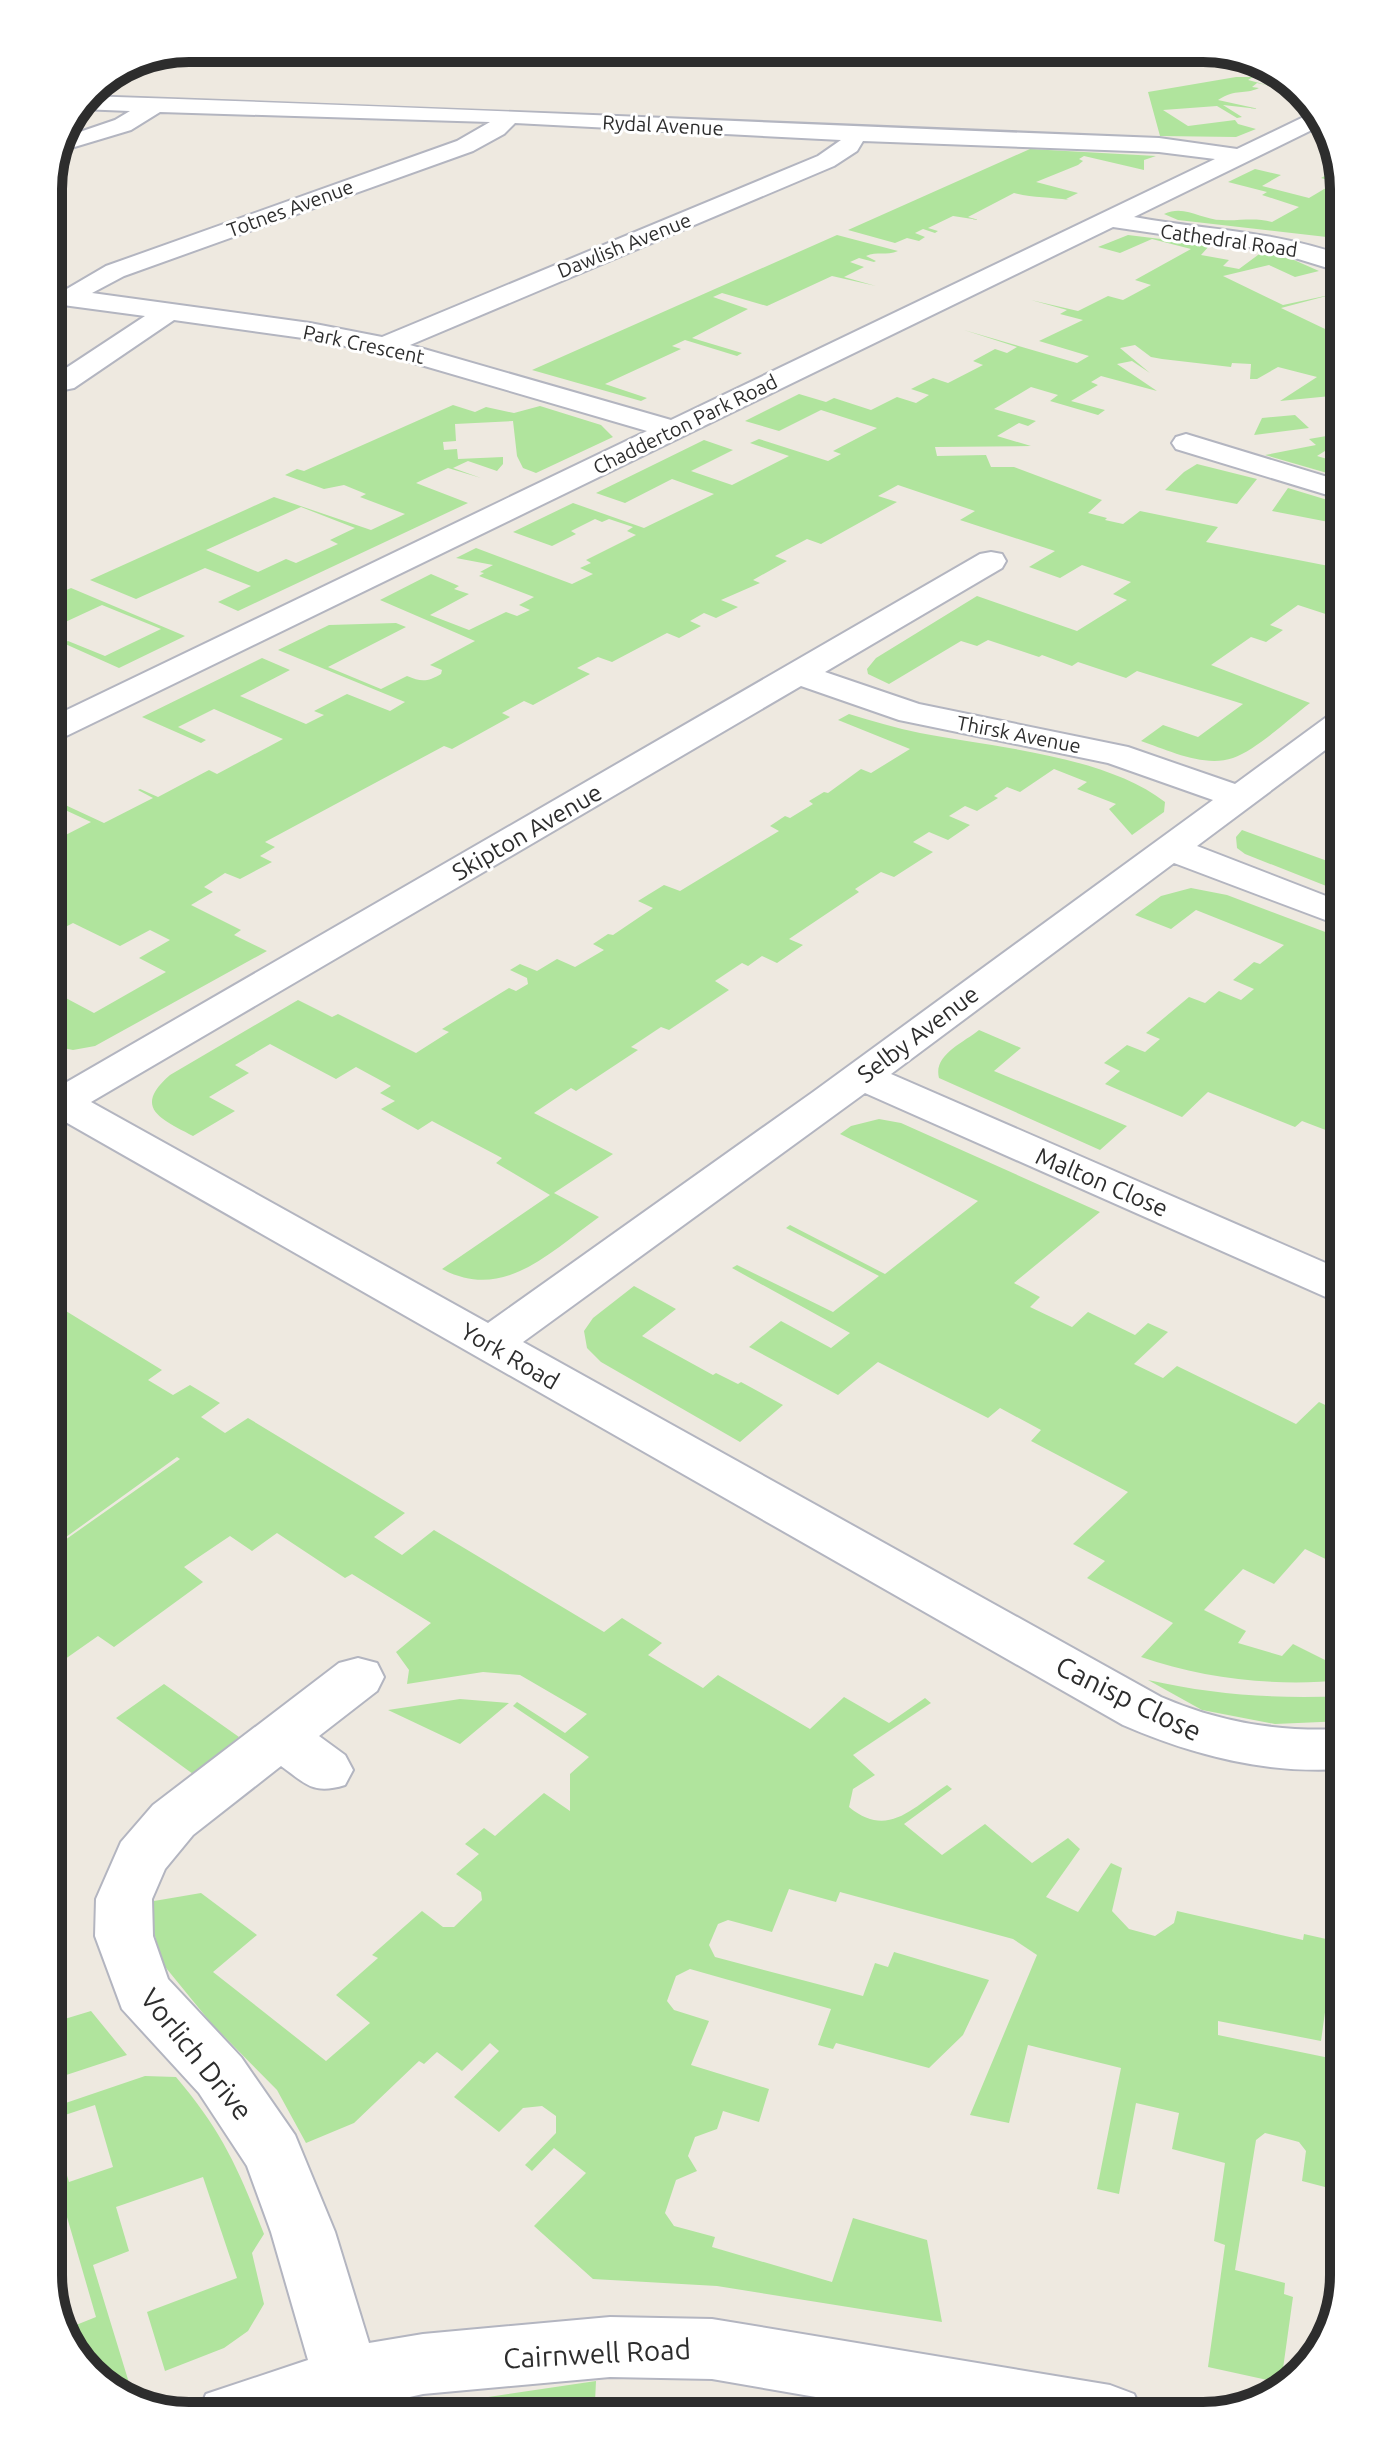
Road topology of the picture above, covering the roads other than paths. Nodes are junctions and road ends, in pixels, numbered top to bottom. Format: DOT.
graph roads {
  1 [pos="96,103"];
  2 [pos="156,105"];
  3 [pos="509,116"];
  4 [pos="1311,122"];
  5 [pos="855,134"];
  6 [pos="71,143"];
  7 [pos="1241,156"];
  8 [pos="1112,219"];
  9 [pos="1330,260"];
  10 [pos="62,296"];
  11 [pos="62,297"];
  12 [pos="170,311"];
  13 [pos="385,346"];
  14 [pos="64,382"];
  15 [pos="1220,422"];
  16 [pos="673,430"];
  17 [pos="1330,487"];
  18 [pos="991,561"];
  19 [pos="799,674"];
  20 [pos="62,725"];
  21 [pos="1330,730"];
  22 [pos="1238,797"];
  23 [pos="1169,848"];
  24 [pos="1330,911"];
  25 [pos="861,1076"];
  26 [pos="62,1094"];
  27 [pos="62,1102"];
  28 [pos="1330,1282"];
  29 [pos="489,1344"];
  30 [pos="972,1616"];
  31 [pos="358,1677"];
  32 [pos="1330,1750"];
  33 [pos="346,2378"];
  34 [pos="273,2402"];
  35 [pos="1027,2402"];
  1 -- 2 [label="street, Rydal Avenue"];
  2 -- 3 [label="street, Rydal Avenue"];
  2 -- 6 [label="street"];
  3 -- 5 [label="street, Rydal Avenue"];
  3 -- 10 [label="street, Totnes Avenue"];
  4 -- 7 [label="street, Chadderton Park Road"];
  5 -- 7 [label="street, Rydal Avenue"];
  5 -- 13 [label="street, Dawlish Avenue"];
  7 -- 8 [label="street, Chadderton Park Road"];
  8 -- 9 [label="street, Cathedral Road"];
  8 -- 16 [label="street, Chadderton Park Road"];
  11 -- 12 [label="street, Park Crescent"];
  12 -- 13 [label="street, Park Crescent"];
  12 -- 14 [label="street"];
  13 -- 16 [label="street, Park Crescent"];
  15 -- 17 [label="street"];
  16 -- 20 [label="street, Chadderton Park Road"];
  18 -- 19 [label="street, Skipton Avenue"];
  19 -- 22 [label="street, Thirsk Avenue"];
  19 -- 26 [label="street, Skipton Avenue"];
  21 -- 22 [label="street, Selby Avenue"];
  22 -- 23 [label="street, Selby Avenue"];
  23 -- 24 [label="street"];
  23 -- 25 [label="street, Selby Avenue"];
  25 -- 28 [label="street, Malton Close"];
  25 -- 29 [label="street, Selby Avenue"];
  27 -- 29 [label="street, York Road"];
  29 -- 30 [label="street, York Road"];
  30 -- 32 [label="street, Canisp Close"];
  31 -- 33 [label="street, Vorlich Drive"];
  33 -- 34 [label="street, Cairnwell Road"];
  33 -- 35 [label="street, Cairnwell Road"];
}
